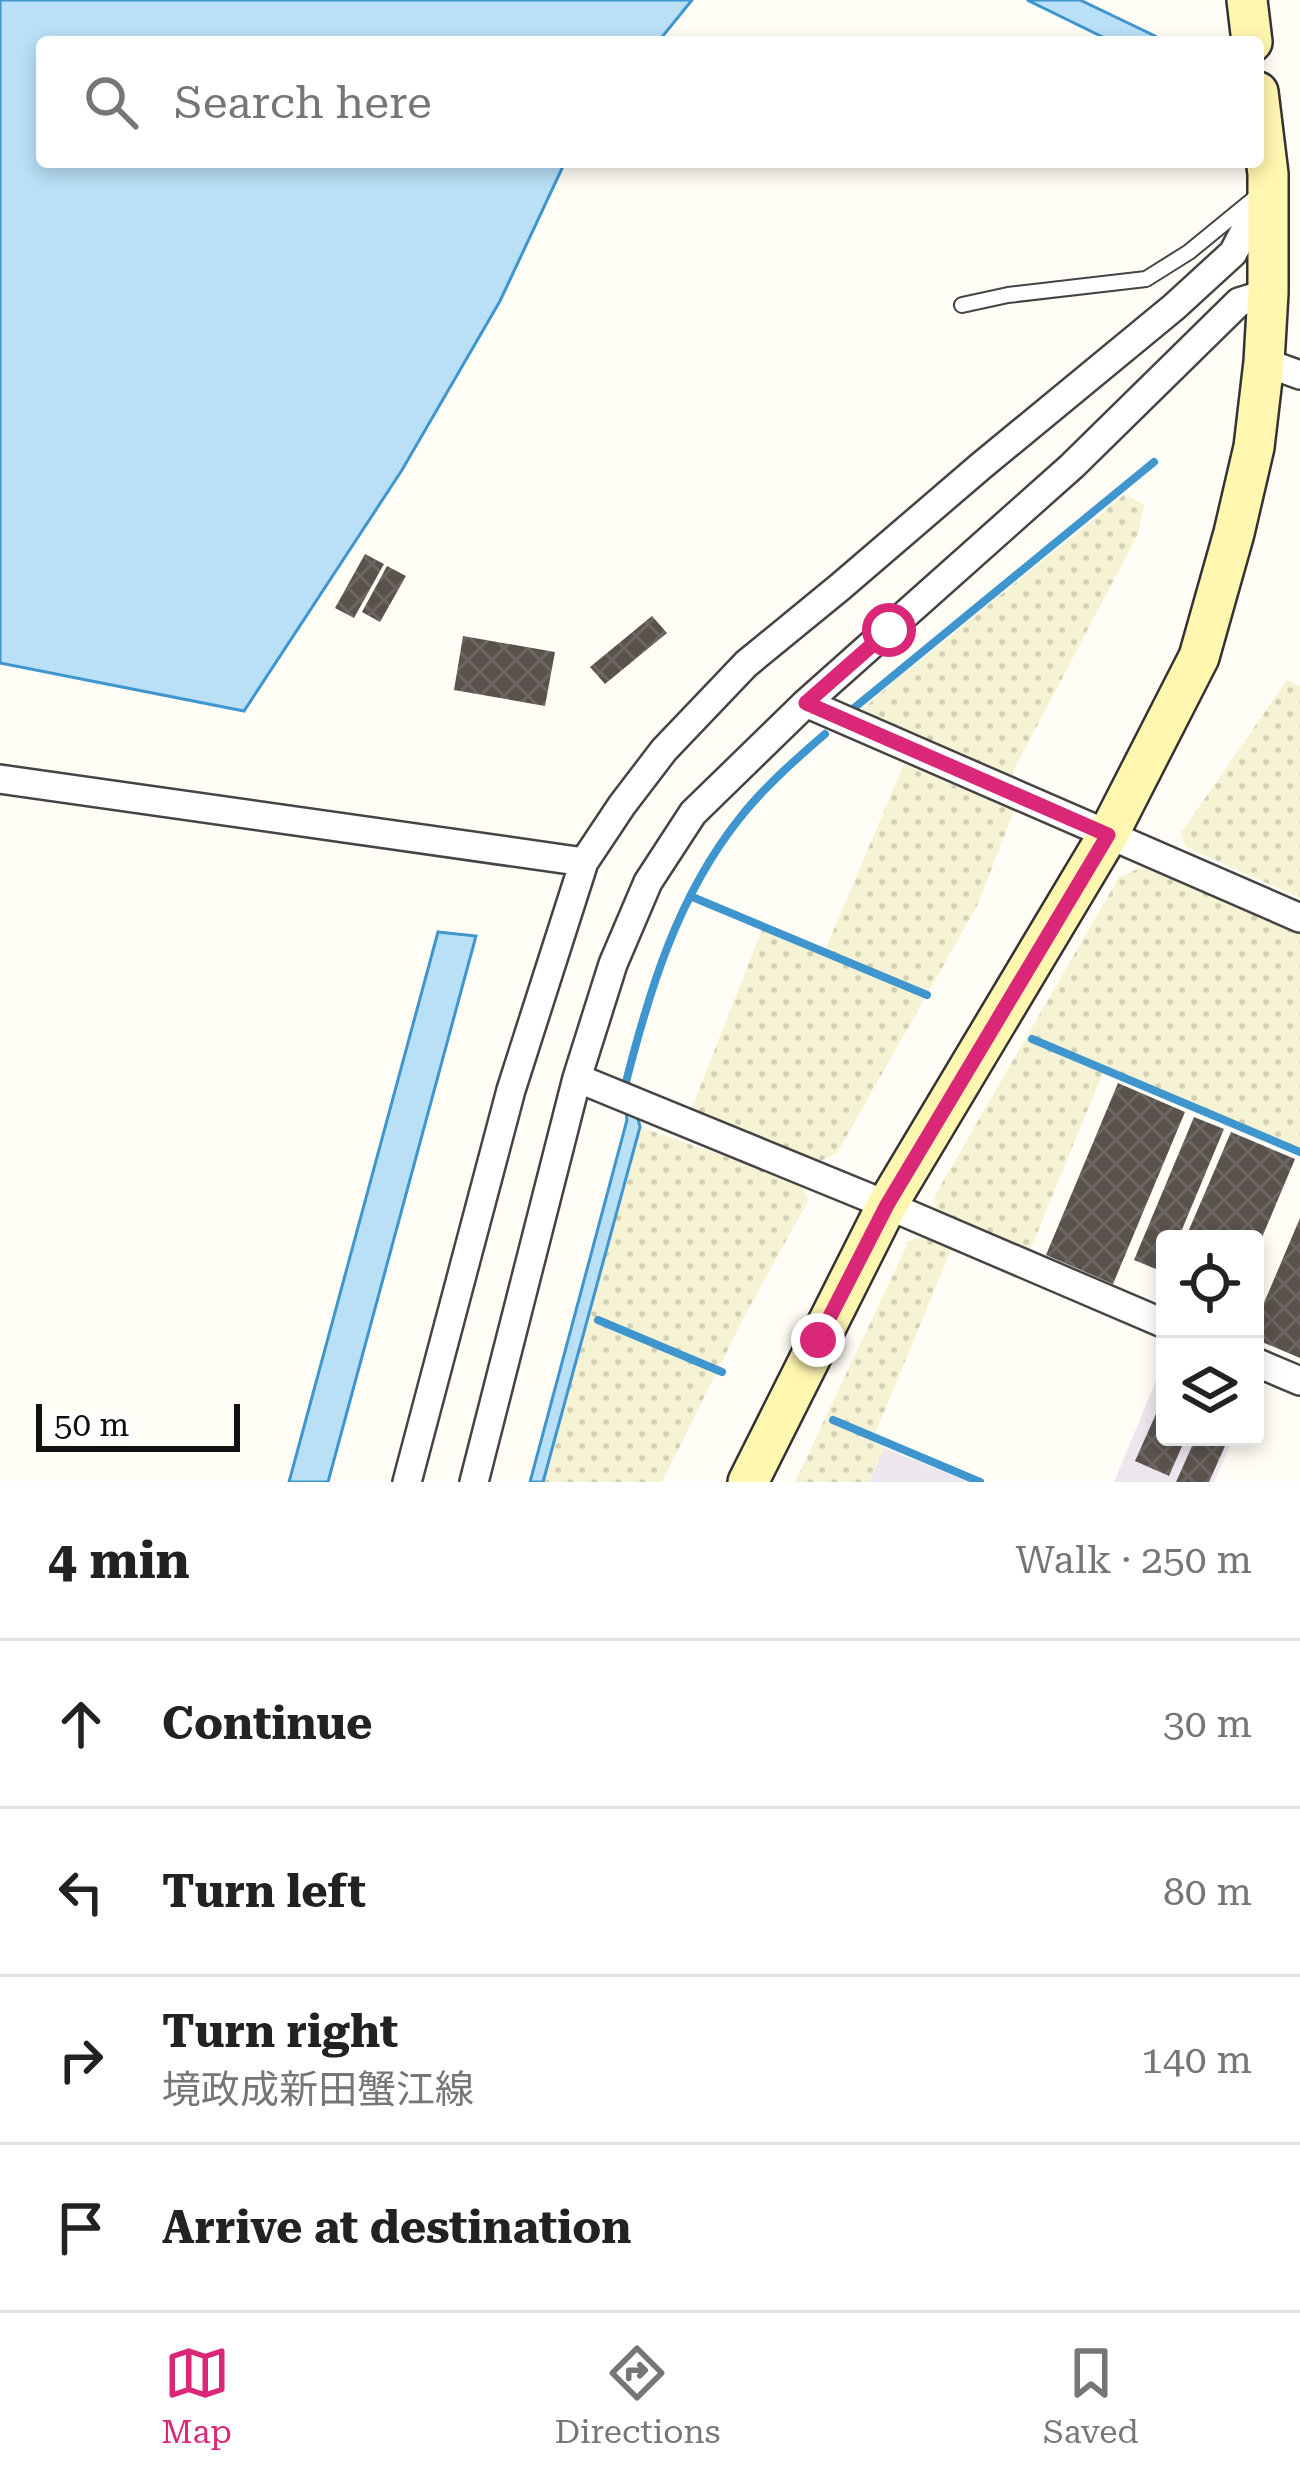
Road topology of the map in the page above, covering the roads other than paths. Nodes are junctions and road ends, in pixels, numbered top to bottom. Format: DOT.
graph roads {
  1 [pos="1246,0"];
  2 [pos="1251,36"];
  3 [pos="1264,149"];
  4 [pos="1268,187"];
  5 [pos="1268,293"];
  6 [pos="962,305"];
  7 [pos="1282,369"];
  8 [pos="806,703"];
  9 [pos="0,779"];
  10 [pos="1108,835"];
  11 [pos="584,862"];
  12 [pos="1300,918"];
  13 [pos="577,1078"];
  14 [pos="887,1205"];
  15 [pos="1156,1320"];
  16 [pos="1264,1366"];
  17 [pos="1300,1382"];
  18 [pos="407,1482"];
  19 [pos="473,1482"];
  20 [pos="748,1482"];
  1 -- 2 [label="main road"];
  3 -- 4 [label="main road"];
  4 -- 5 [label="main road"];
  4 -- 6 [label="lane"];
  4 -- 11 [label="street"];
  5 -- 7 [label="main road"];
  5 -- 8 [label="street"];
  7 -- 10 [label="main road"];
  8 -- 10 [label="street"];
  8 -- 13 [label="street"];
  9 -- 11 [label="street"];
  10 -- 12 [label="street"];
  10 -- 14 [label="main road"];
  11 -- 18 [label="street"];
  13 -- 14 [label="street"];
  13 -- 19 [label="street"];
  14 -- 15 [label="street"];
  14 -- 20 [label="main road"];
  16 -- 17 [label="street"];
}
